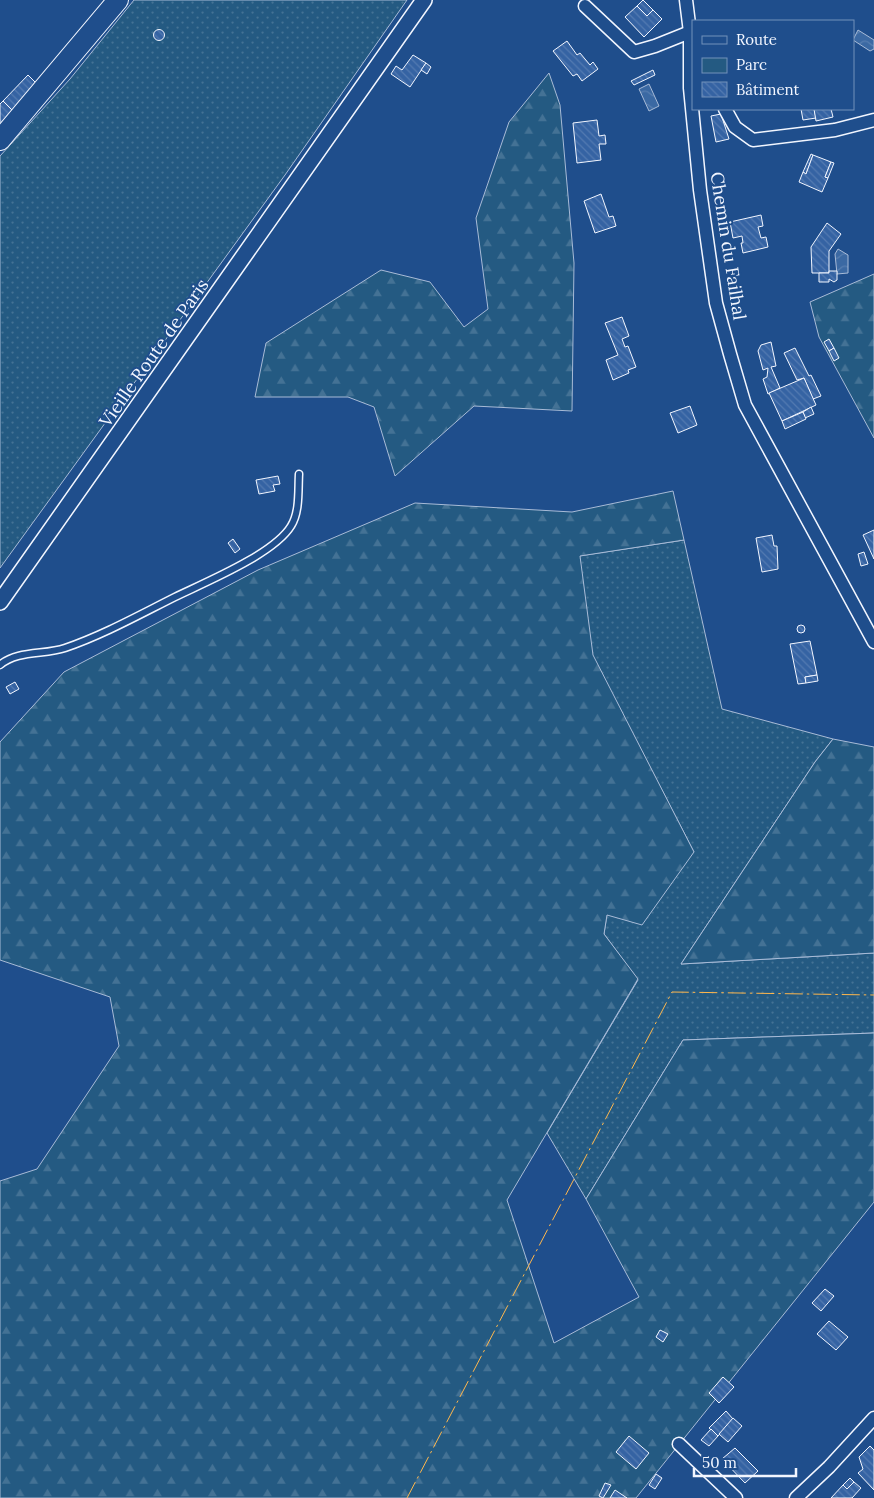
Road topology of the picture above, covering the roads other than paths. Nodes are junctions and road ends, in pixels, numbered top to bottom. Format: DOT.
graph roads {
  1 [pos="118,0"];
  2 [pos="424,0"];
  3 [pos="686,0"];
  4 [pos="585,6"];
  5 [pos="692,35"];
  6 [pos="692,108"];
  7 [pos="692,110"];
  8 [pos="725,110"];
  9 [pos="874,120"];
  10 [pos="0,140"];
  11 [pos="299,474"];
  12 [pos="0,602"];
  13 [pos="874,642"];
  14 [pos="0,665"];
  15 [pos="874,1418"];
  16 [pos="679,1444"];
  17 [pos="736,1498"];
  18 [pos="796,1498"];
  1 -- 10 [label="main road"];
  2 -- 12 [label="street, Vieille Route de Paris"];
  3 -- 5 [label="street, Chemin du Failhal"];
  4 -- 5 [label="street"];
  5 -- 6 [label="street, Chemin du Failhal"];
  7 -- 13 [label="street, Chemin du Failhal"];
  8 -- 9 [label="street"];
  11 -- 14 [label="lane"];
  15 -- 18 [label="street"];
  16 -- 17 [label="street"];
}
